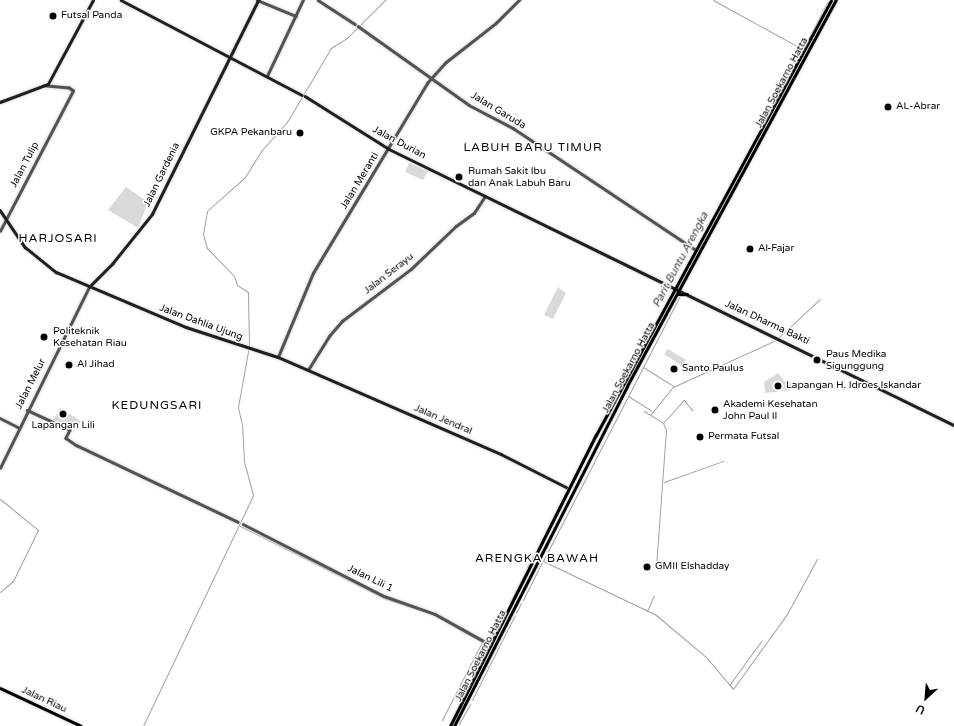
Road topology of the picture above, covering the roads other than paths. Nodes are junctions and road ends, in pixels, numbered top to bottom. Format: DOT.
graph roads {
  1 [pos="93,0"];
  2 [pos="122,0"];
  3 [pos="257,0"];
  4 [pos="303,0"];
  5 [pos="318,0"];
  6 [pos="519,0"];
  7 [pos="831,0"];
  8 [pos="836,0"];
  9 [pos="296,16"];
  10 [pos="355,24"];
  11 [pos="358,26"];
  12 [pos="230,57"];
  13 [pos="267,76"];
  14 [pos="433,76"];
  15 [pos="44,86"];
  16 [pos="302,95"];
  17 [pos="305,96"];
  18 [pos="780,96"];
  19 [pos="783,98"];
  20 [pos="0,102"];
  21 [pos="389,149"];
  22 [pos="484,196"];
  23 [pos="0,210"];
  24 [pos="7,218"];
  25 [pos="0,231"];
  26 [pos="696,250"];
  27 [pos="89,287"];
  28 [pos="677,289"];
  29 [pos="677,294"];
  30 [pos="687,294"];
  31 [pos="278,357"];
  32 [pos="308,370"];
  33 [pos="27,410"];
  34 [pos="0,418"];
  35 [pos="954,425"];
  36 [pos="18,427"];
  37 [pos="596,435"];
  38 [pos="601,438"];
  39 [pos="0,468"];
  40 [pos="568,488"];
  41 [pos="238,522"];
  42 [pos="243,524"];
  43 [pos="489,644"];
  44 [pos="0,688"];
  45 [pos="468,694"];
  46 [pos="80,726"];
  47 [pos="450,726"];
  48 [pos="454,726"];
  1 -- 15 [label="main road"];
  2 -- 12 [label="main road, Jalan Durian"];
  3 -- 9 [label="street"];
  3 -- 12 [label="main road, Jalan Gardenia"];
  4 -- 9 [label="street"];
  5 -- 10 [label="street"];
  6 -- 14 [label="street, Jalan Meranti"];
  7 -- 18 [label="main road, Jalan Soekarno Hatta"];
  8 -- 19 [label="main road, Jalan Soekarno Hatta"];
  9 -- 13 [label="street"];
  11 -- 14 [label="street, Jalan Garuda"];
  12 -- 13 [label="main road, Jalan Durian"];
  12 -- 27 [label="main road, Jalan Gardenia"];
  13 -- 16 [label="main road, Jalan Durian"];
  14 -- 21 [label="street, Jalan Meranti"];
  14 -- 26 [label="street, Jalan Garuda"];
  15 -- 20 [label="main road"];
  15 -- 24 [label="street, Jalan Tulip"];
  16 -- 17 [label="street, Jalan Durian"];
  17 -- 21 [label="main road, Jalan Durian"];
  18 -- 19 [label="main road"];
  18 -- 26 [label="main road, Jalan Soekarno Hatta"];
  19 -- 28 [label="main road, Jalan Soekarno Hatta"];
  21 -- 22 [label="main road, Jalan Durian"];
  21 -- 31 [label="street, Jalan Meranti"];
  22 -- 28 [label="main road, Jalan Durian"];
  22 -- 32 [label="street, Jalan Serayu"];
  23 -- 24 [label="main road, Jalan Dahlia Ujung"];
  24 -- 25 [label="street, Jalan Tulip"];
  24 -- 27 [label="main road, Jalan Dahlia Ujung"];
  26 -- 28 [label="main road, Jalan Soekarno Hatta"];
  27 -- 31 [label="main road, Jalan Dahlia Ujung"];
  27 -- 33 [label="street, Jalan Melur"];
  28 -- 29 [label="main road, Jalan Soekarno Hatta"];
  28 -- 30 [label="main road, Jalan Dharma Bakti"];
  28 -- 37 [label="main road, Jalan Soekarno Hatta"];
  29 -- 30 [label="main road"];
  29 -- 38 [label="main road, Jalan Soekarno Hatta"];
  30 -- 35 [label="main road, Jalan Dharma Bakti"];
  31 -- 32 [label="main road, Jalan Dahlia Ujung"];
  32 -- 40 [label="main road, Jalan Jendral"];
  33 -- 36 [label="street, Jalan Melur"];
  33 -- 41 [label="street"];
  34 -- 36 [label="street"];
  36 -- 39 [label="street, Jalan Melur"];
  37 -- 38 [label="main road"];
  37 -- 40 [label="main road, Jalan Soekarno Hatta"];
  38 -- 45 [label="main road, Jalan Soekarno Hatta"];
  40 -- 43 [label="main road, Jalan Soekarno Hatta"];
  42 -- 43 [label="street, Jalan Lili 1"];
  43 -- 45 [label="main road, Jalan Soekarno Hatta"];
  44 -- 46 [label="main road, Jalan Riau"];
  45 -- 47 [label="main road, Jalan Soekarno Hatta"];
  45 -- 48 [label="main road, Jalan Soekarno Hatta"];
}
